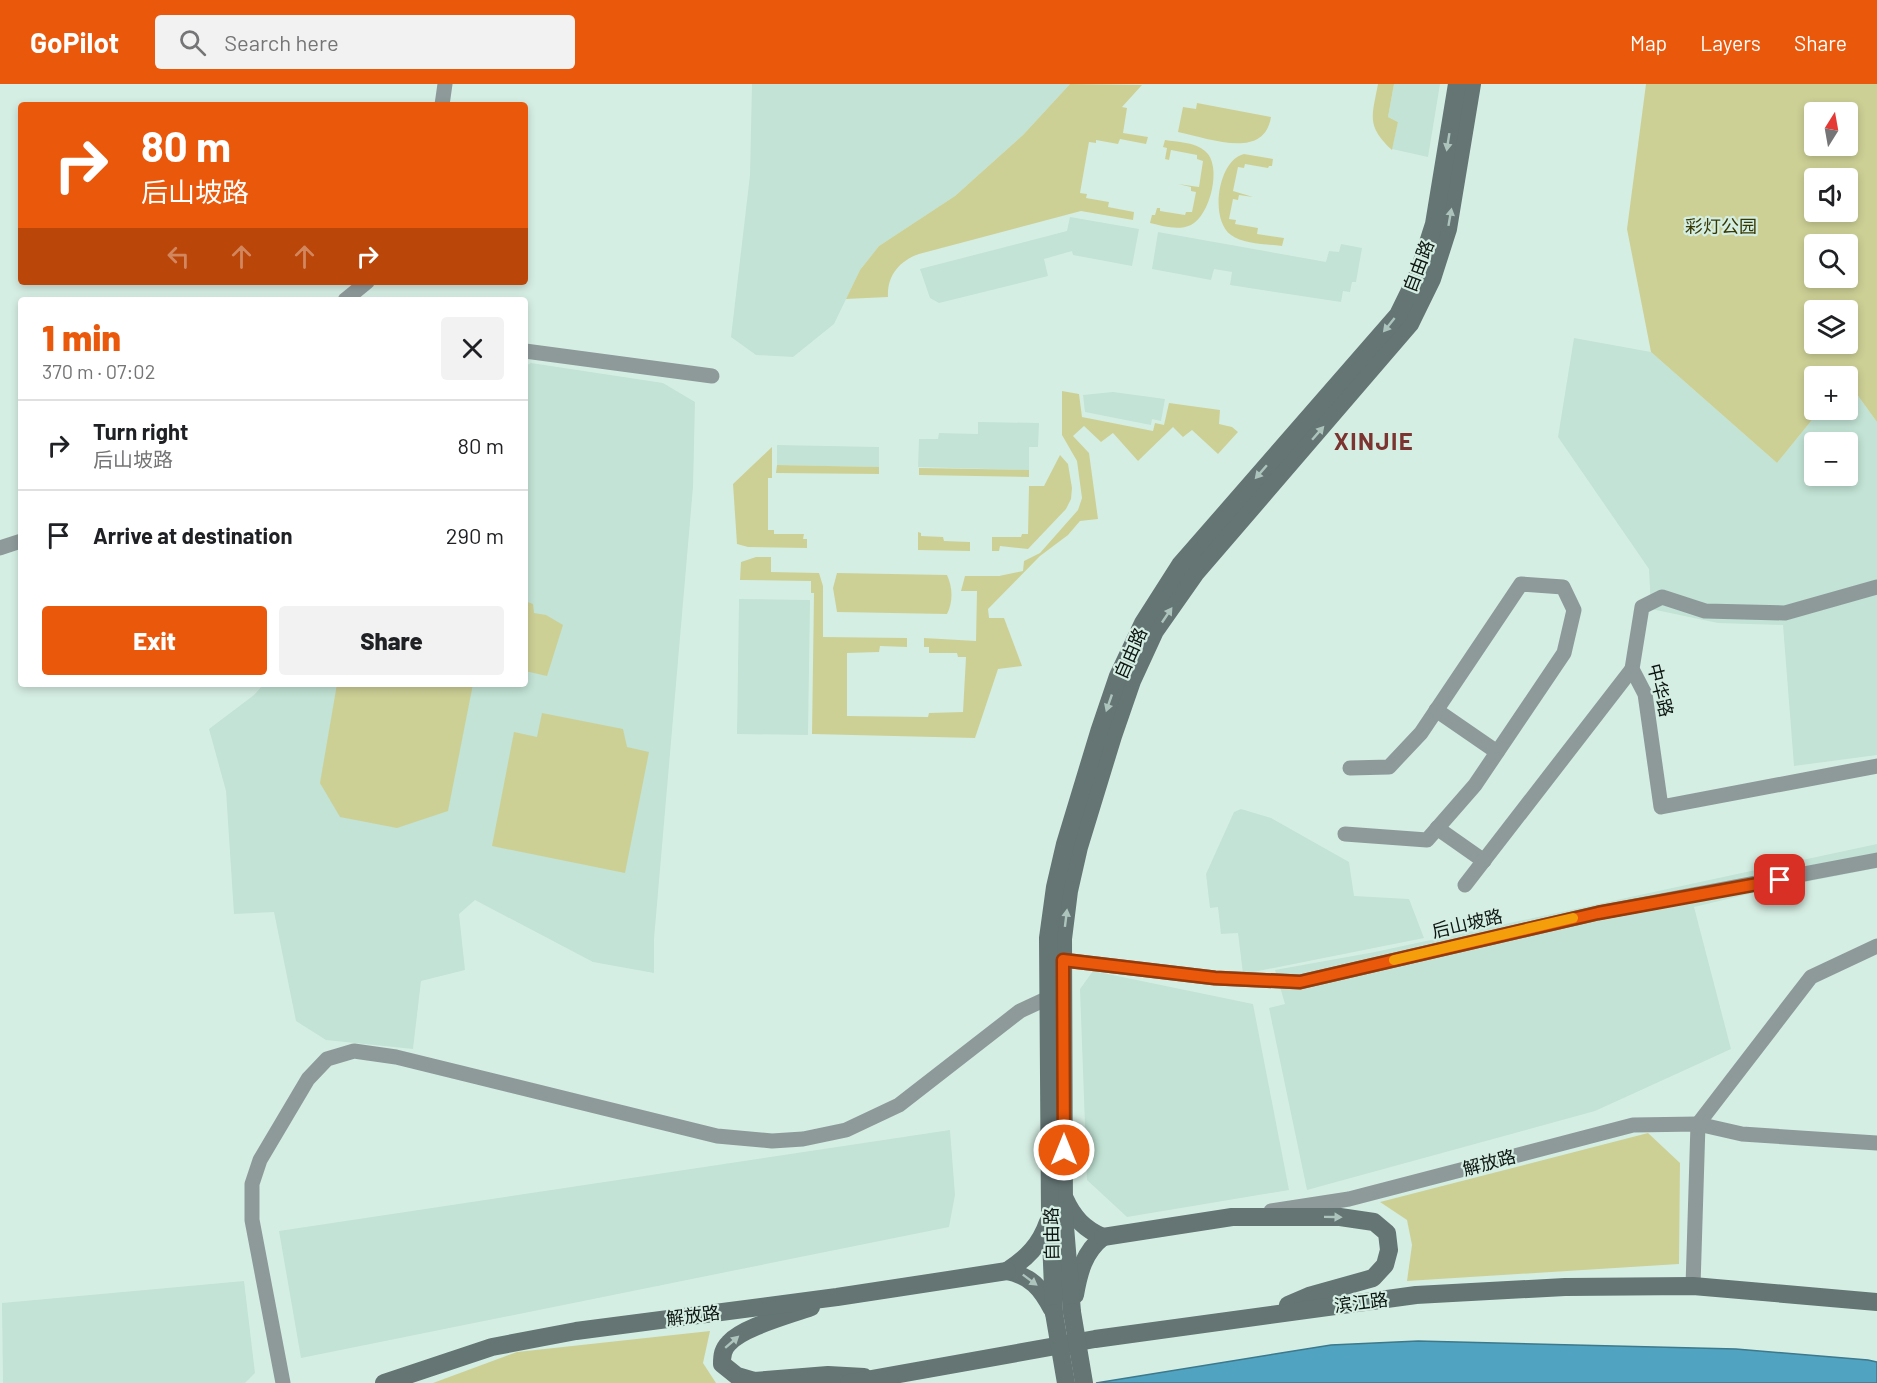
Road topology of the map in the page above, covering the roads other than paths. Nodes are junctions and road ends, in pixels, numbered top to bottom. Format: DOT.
graph roads {
  1 [pos="445,84"];
  2 [pos="1457,84"];
  3 [pos="1473,84"];
  4 [pos="442,102"];
  5 [pos="363,285"];
  6 [pos="349,297"];
  7 [pos="528,351"];
  8 [pos="712,376"];
  9 [pos="18,542"];
  10 [pos="0,548"];
  11 [pos="1877,587"];
  12 [pos="1632,669"];
  13 [pos="1436,710"];
  14 [pos="1497,752"];
  15 [pos="1877,766"];
  16 [pos="1350,768"];
  17 [pos="1437,828"];
  18 [pos="1345,834"];
  19 [pos="1484,861"];
  20 [pos="1877,861"];
  21 [pos="1465,885"];
  22 [pos="1877,946"];
  23 [pos="1063,960"];
  24 [pos="1048,998"];
  25 [pos="1698,1124"];
  26 [pos="1877,1143"];
  27 [pos="1064,1197"];
  28 [pos="1050,1214"];
  29 [pos="1232,1217"];
  30 [pos="1103,1237"];
  31 [pos="1007,1271"];
  32 [pos="1693,1286"];
  33 [pos="837,1297"];
  34 [pos="1877,1302"];
  35 [pos="1063,1313"];
  36 [pos="1265,1314"];
  37 [pos="875,1378"];
  38 [pos="283,1383"];
  39 [pos="384,1383"];
  40 [pos="849,1383"];
  41 [pos="1066,1383"];
  42 [pos="1084,1383"];
  1 -- 4 [label="street"];
  2 -- 24 [label="main road, 自由路, one-way"];
  23 -- 3 [label="main road, 自由路, one-way"];
  5 -- 6 [label="street"];
  7 -- 8 [label="street"];
  9 -- 10 [label="street"];
  11 -- 12 [label="street, 中华路"];
  12 -- 15 [label="street, 中华路"];
  12 -- 19 [label="street"];
  13 -- 14 [label="street"];
  13 -- 14 [label="street"];
  13 -- 16 [label="street"];
  14 -- 17 [label="street"];
  17 -- 18 [label="street"];
  17 -- 19 [label="street"];
  19 -- 21 [label="street"];
  20 -- 23 [label="street, 后山坡路"];
  22 -- 25 [label="street"];
  23 -- 27 [label="main road, 自由路"];
  24 -- 28 [label="main road, 自由路"];
  24 -- 38 [label="street"];
  25 -- 26 [label="street, 解放路"];
  25 -- 29 [label="street, 解放路"];
  25 -- 32 [label="street"];
  27 -- 30 [label="main road"];
  27 -- 35 [label="main road, 自由路"];
  28 -- 31 [label="main road"];
  28 -- 35 [label="main road, 自由路"];
  29 -- 30 [label="main road, 解放路"];
  29 -- 36 [label="main road, one-way"];
  30 -- 35 [label="main road"];
  31 -- 33 [label="main road, 解放路"];
  31 -- 35 [label="main road, one-way"];
  32 -- 34 [label="main road, 滨江路"];
  32 -- 36 [label="main road, 滨江路"];
  37 -- 33 [label="main road, one-way"];
  33 -- 39 [label="main road, 解放路"];
  35 -- 41 [label="main road, bridge"];
  35 -- 42 [label="main road, bridge"];
  36 -- 37 [label="main road, 滨江路"];
  37 -- 40 [label="main road, 滨江路"];
}
